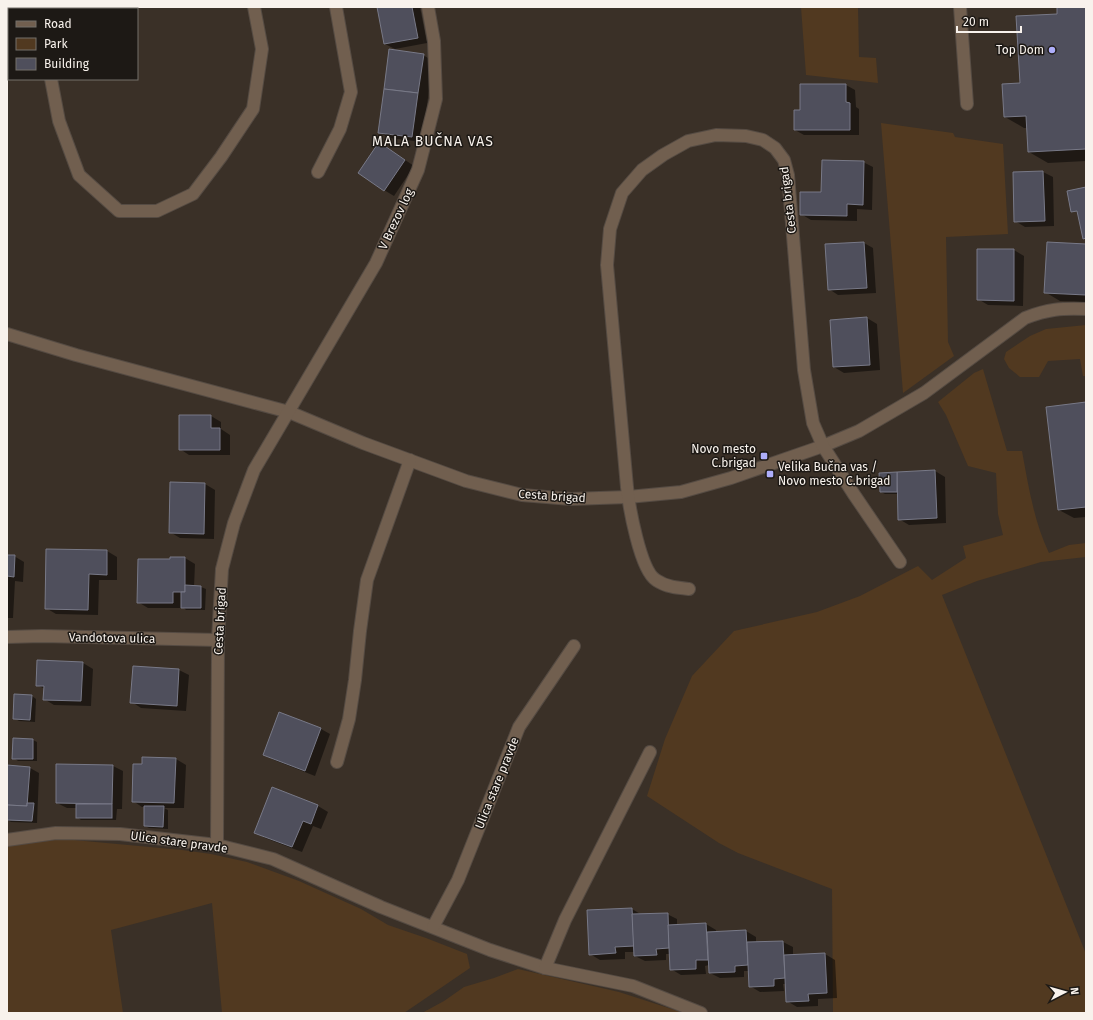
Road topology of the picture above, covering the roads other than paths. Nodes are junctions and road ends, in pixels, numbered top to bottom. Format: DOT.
graph roads {
  1 [pos="254,7"];
  2 [pos="336,7"];
  3 [pos="428,7"];
  4 [pos="960,7"];
  5 [pos="51,80"];
  6 [pos="967,104"];
  7 [pos="318,172"];
  8 [pos="1086,309"];
  9 [pos="7,334"];
  10 [pos="289,412"];
  11 [pos="823,446"];
  12 [pos="410,460"];
  13 [pos="628,498"];
  14 [pos="900,562"];
  15 [pos="689,588"];
  16 [pos="7,637"];
  17 [pos="218,640"];
  18 [pos="574,646"];
  19 [pos="650,752"];
  20 [pos="337,762"];
  21 [pos="7,840"];
  22 [pos="217,845"];
  23 [pos="433,927"];
  24 [pos="546,968"];
  25 [pos="701,1013"];
  1 -- 5 [label="street"];
  2 -- 7 [label="street"];
  3 -- 10 [label="street, V Brezov log"];
  4 -- 6 [label="street"];
  8 -- 11 [label="street, Cesta brigad"];
  9 -- 10 [label="street, Cesta brigad"];
  10 -- 12 [label="street, Cesta brigad"];
  10 -- 17 [label="street, Cesta brigad"];
  11 -- 13 [label="street, Cesta brigad"];
  11 -- 13 [label="street, Cesta brigad"];
  11 -- 14 [label="street, Cesta brigad"];
  12 -- 13 [label="street, Cesta brigad"];
  12 -- 20 [label="street"];
  13 -- 15 [label="street, Cesta brigad"];
  16 -- 17 [label="street, Vandotova ulica"];
  17 -- 22 [label="street, Cesta brigad"];
  18 -- 23 [label="street, Ulica stare pravde"];
  19 -- 24 [label="street"];
  21 -- 22 [label="street, Ulica stare pravde"];
  22 -- 23 [label="street, Ulica stare pravde"];
  23 -- 24 [label="street, Ulica stare pravde"];
  24 -- 25 [label="street, Ulica stare pravde"];
}
